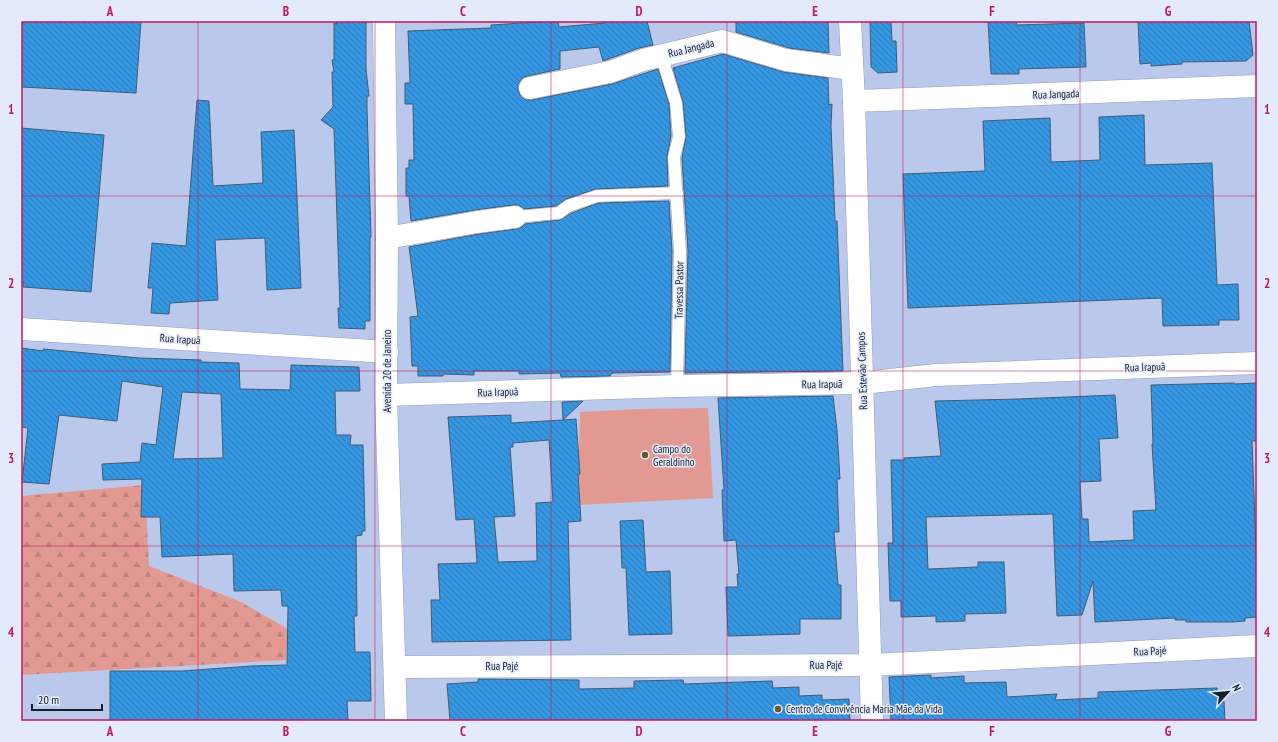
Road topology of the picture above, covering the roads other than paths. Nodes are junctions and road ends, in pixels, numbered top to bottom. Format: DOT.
graph roads {
  1 [pos="384,21"];
  2 [pos="850,21"];
  3 [pos="661,55"];
  4 [pos="852,69"];
  5 [pos="1257,86"];
  6 [pos="530,88"];
  7 [pos="854,101"];
  8 [pos="677,193"];
  9 [pos="515,218"];
  10 [pos="387,238"];
  11 [pos="21,329"];
  12 [pos="387,352"];
  13 [pos="1257,363"];
  14 [pos="863,383"];
  15 [pos="677,386"];
  16 [pos="386,395"];
  17 [pos="1257,646"];
  18 [pos="870,665"];
  19 [pos="395,667"];
  20 [pos="396,721"];
  21 [pos="872,721"];
  1 -- 10 [label="street, Avenida 20 de Janeiro"];
  2 -- 4 [label="street, Rua Estevão Campos"];
  3 -- 4 [label="street, Rua Jangada"];
  3 -- 6 [label="street, Rua Jangada"];
  3 -- 8 [label="lane, Travessa Pastor"];
  4 -- 7 [label="street, Rua Estevão Campos"];
  5 -- 7 [label="street, Rua Jangada"];
  7 -- 14 [label="street, Rua Estevão Campos"];
  8 -- 9 [label="lane"];
  8 -- 15 [label="lane, Travessa Pastor"];
  9 -- 10 [label="street"];
  10 -- 12 [label="street, Avenida 20 de Janeiro"];
  11 -- 12 [label="street, Rua Irapuã"];
  12 -- 16 [label="street, Avenida 20 de Janeiro"];
  13 -- 14 [label="street, Rua Irapuã"];
  14 -- 15 [label="street, Rua Irapuã"];
  14 -- 18 [label="street, Rua Estevão Campos"];
  15 -- 16 [label="street, Rua Irapuã"];
  16 -- 19 [label="street, Avenida 20 de Janeiro"];
  17 -- 18 [label="street, Rua Pajé"];
  18 -- 19 [label="street, Rua Pajé"];
  18 -- 21 [label="street, Rua Estevão Campos"];
  19 -- 20 [label="street, Avenida 20 de Janeiro"];
}
